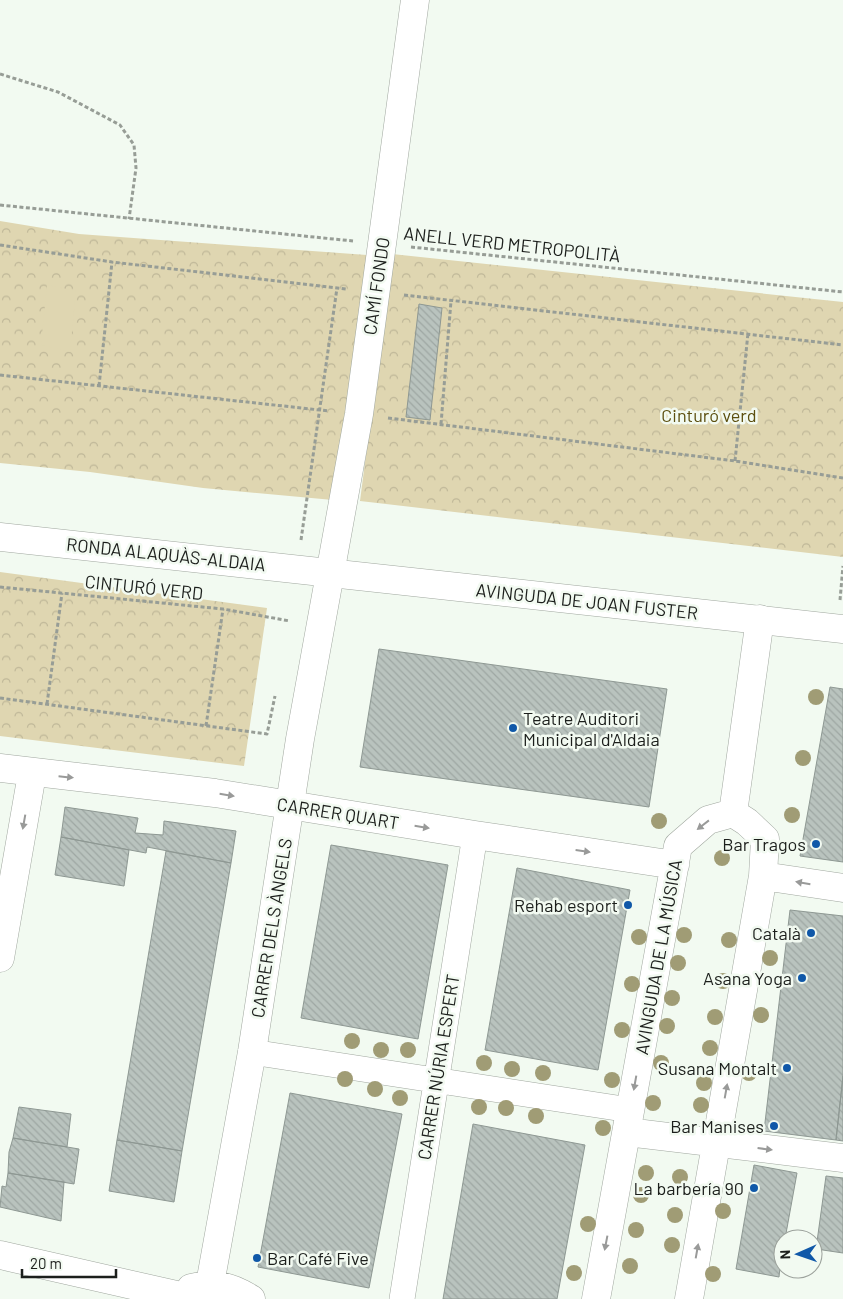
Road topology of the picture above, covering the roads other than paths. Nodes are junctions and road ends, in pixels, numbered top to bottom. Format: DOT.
graph roads {
  1 [pos="414,0"];
  2 [pos="0,537"];
  3 [pos="332,572"];
  4 [pos="760,619"];
  5 [pos="843,629"];
  6 [pos="0,768"];
  7 [pos="32,774"];
  8 [pos="290,805"];
  9 [pos="733,813"];
  10 [pos="475,836"];
  11 [pos="675,865"];
  12 [pos="763,876"];
  13 [pos="843,888"];
  14 [pos="0,958"];
  15 [pos="252,1052"];
  16 [pos="436,1080"];
  17 [pos="629,1121"];
  18 [pos="717,1143"];
  19 [pos="843,1158"];
  20 [pos="0,1255"];
  21 [pos="210,1284"];
  22 [pos="175,1297"];
  23 [pos="251,1299"];
  24 [pos="402,1299"];
  25 [pos="596,1299"];
  26 [pos="689,1299"];
  1 -- 3 [label="street, CAMÍ FONDO"];
  2 -- 3 [label="street, RONDA ALAQUÀS-ALDAIA"];
  3 -- 4 [label="street, AVINGUDA DE JOAN FUSTER"];
  3 -- 8 [label="street, CARRER DELS ÀNGELS"];
  4 -- 5 [label="street, AVINGUDA DE JOAN FUSTER"];
  4 -- 9 [label="street"];
  6 -- 7 [label="street, CARRER QUART"];
  7 -- 8 [label="street, CARRER QUART, one-way"];
  7 -- 14 [label="street, one-way"];
  8 -- 10 [label="street, CARRER QUART, one-way"];
  8 -- 15 [label="street, CARRER DELS ÀNGELS"];
  9 -- 11 [label="street, AVINGUDA DE LA MÚSICA, one-way"];
  9 -- 12 [label="street"];
  10 -- 11 [label="street, CARRER QUART, one-way"];
  10 -- 16 [label="street, CARRER NÚRIA ESPERT"];
  11 -- 17 [label="street, AVINGUDA DE LA MÚSICA, one-way"];
  13 -- 12 [label="street, one-way"];
  18 -- 12 [label="street, one-way"];
  15 -- 16 [label="street"];
  15 -- 21 [label="street, CARRER DELS ÀNGELS"];
  16 -- 17 [label="street"];
  16 -- 24 [label="street, CARRER NÚRIA ESPERT"];
  17 -- 18 [label="street"];
  17 -- 25 [label="street, AVINGUDA DE LA MÚSICA, one-way"];
  18 -- 19 [label="street, one-way"];
  26 -- 18 [label="street, one-way"];
  20 -- 22 [label="street"];
  21 -- 22 [label="street"];
  21 -- 23 [label="street"];
}
